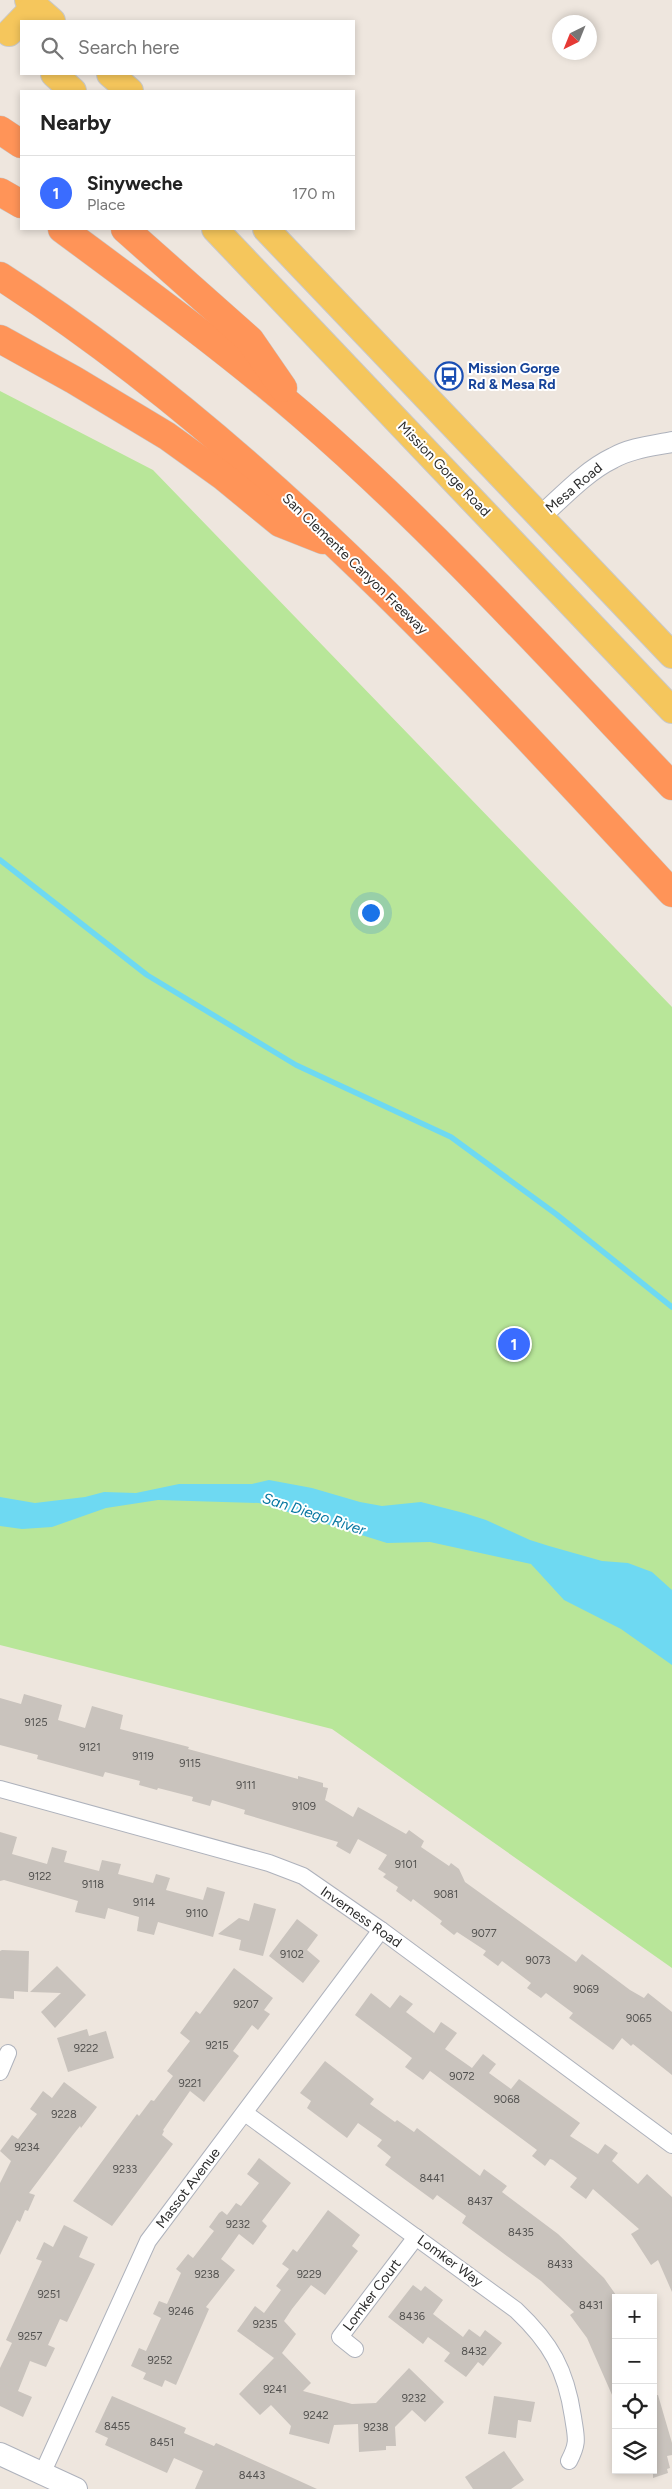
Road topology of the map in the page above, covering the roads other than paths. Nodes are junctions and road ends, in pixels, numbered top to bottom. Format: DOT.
graph roads {
  1 [pos="39,7"];
  2 [pos="25,20"];
  3 [pos="20,25"];
  4 [pos="10,34"];
  5 [pos="55,75"];
  6 [pos="111,75"];
  7 [pos="72,90"];
  8 [pos="129,90"];
  9 [pos="0,130"];
  10 [pos="20,143"];
  11 [pos="0,192"];
  12 [pos="20,203"];
  13 [pos="63,230"];
  14 [pos="126,230"];
  15 [pos="216,230"];
  16 [pos="267,230"];
  17 [pos="301,265"];
  18 [pos="0,276"];
  19 [pos="273,290"];
  20 [pos="0,340"];
  21 [pos="302,416"];
  22 [pos="672,442"];
  23 [pos="541,516"];
  24 [pos="513,542"];
  25 [pos="338,546"];
  26 [pos="672,655"];
  27 [pos="672,710"];
  28 [pos="672,786"];
  29 [pos="672,894"];
  30 [pos="0,1789"];
  31 [pos="381,1930"];
  32 [pos="8,2053"];
  33 [pos="0,2072"];
  34 [pos="245,2112"];
  35 [pos="672,2145"];
  36 [pos="416,2237"];
  37 [pos="355,2349"];
  38 [pos="0,2454"];
  39 [pos="569,2461"];
  40 [pos="42,2474"];
  41 [pos="76,2489"];
  1 -- 2 [label="main road"];
  3 -- 4 [label="main road"];
  5 -- 7 [label="main road"];
  6 -- 8 [label="main road"];
  9 -- 10 [label="highway"];
  11 -- 12 [label="highway"];
  13 -- 21 [label="highway"];
  14 -- 21 [label="highway"];
  15 -- 19 [label="main road, Mission Gorge Road"];
  16 -- 17 [label="main road"];
  17 -- 19 [label="main road"];
  17 -- 23 [label="main road"];
  18 -- 25 [label="highway, San Clemente Canyon Freeway"];
  19 -- 24 [label="main road, Mission Gorge Road"];
  20 -- 25 [label="highway"];
  21 -- 28 [label="highway"];
  22 -- 23 [label="street, Mesa Road"];
  23 -- 24 [label="main road, Mesa Road"];
  23 -- 26 [label="main road"];
  24 -- 27 [label="main road, Mission Gorge Road"];
  25 -- 29 [label="highway, San Clemente Canyon Freeway"];
  30 -- 31 [label="street, Inverness Road"];
  31 -- 34 [label="street, Massot Avenue"];
  31 -- 35 [label="street, Inverness Road"];
  32 -- 33 [label="street"];
  34 -- 36 [label="street, Lomker Way"];
  34 -- 40 [label="street, Massot Avenue"];
  36 -- 37 [label="street, Lomker Court"];
  36 -- 39 [label="street, Lomker Way"];
  38 -- 40 [label="main road"];
  40 -- 41 [label="main road"];
}
